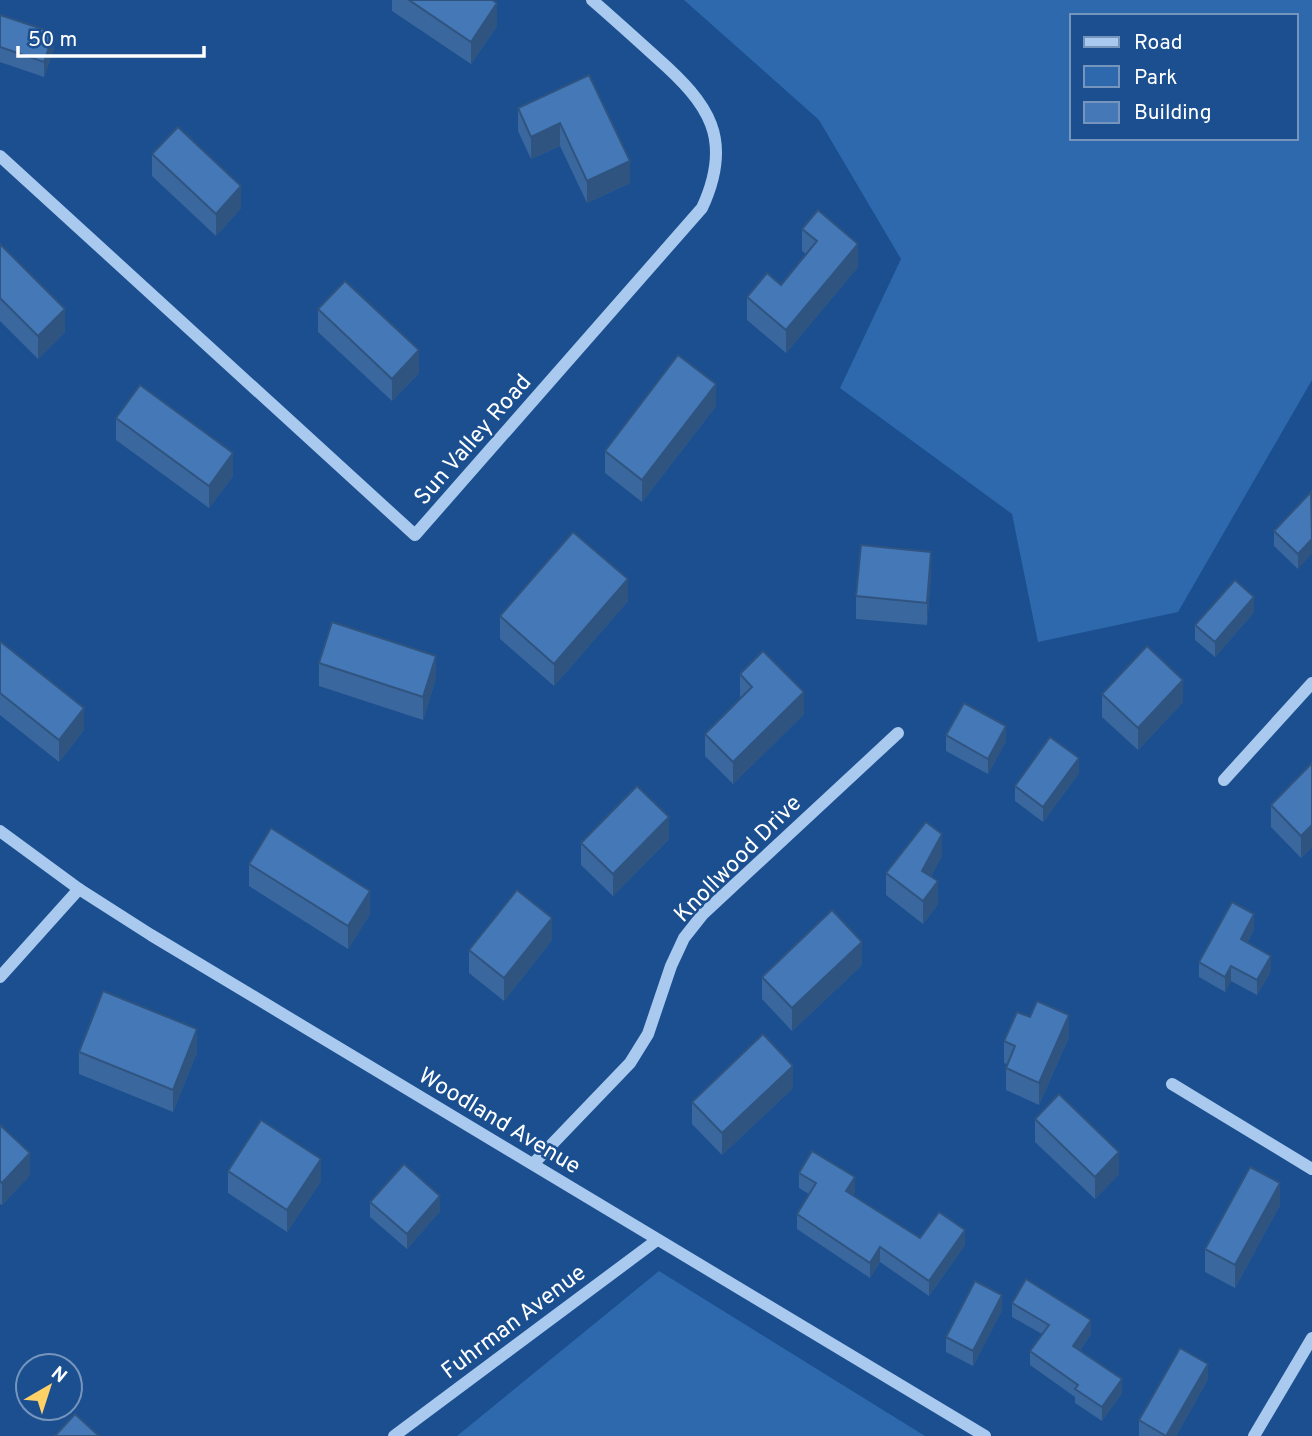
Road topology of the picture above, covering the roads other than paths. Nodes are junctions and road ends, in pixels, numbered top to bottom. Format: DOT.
graph roads {
  1 [pos="592,0"];
  2 [pos="0,156"];
  3 [pos="1312,683"];
  4 [pos="898,733"];
  5 [pos="1224,780"];
  6 [pos="0,831"];
  7 [pos="79,889"];
  8 [pos="0,977"];
  9 [pos="1172,1084"];
  10 [pos="533,1164"];
  11 [pos="1312,1168"];
  12 [pos="657,1240"];
  13 [pos="1312,1338"];
  14 [pos="394,1436"];
  15 [pos="985,1436"];
  16 [pos="1254,1436"];
  1 -- 2 [label="street, Sun Valley Road"];
  3 -- 5 [label="street"];
  4 -- 10 [label="street, Knollwood Drive"];
  6 -- 7 [label="street, Woodland Avenue"];
  7 -- 8 [label="street"];
  7 -- 10 [label="street, Woodland Avenue"];
  9 -- 11 [label="street"];
  10 -- 12 [label="street, Woodland Avenue"];
  12 -- 14 [label="street, Fuhrman Avenue"];
  12 -- 15 [label="street, Woodland Avenue"];
  13 -- 16 [label="street"];
}
